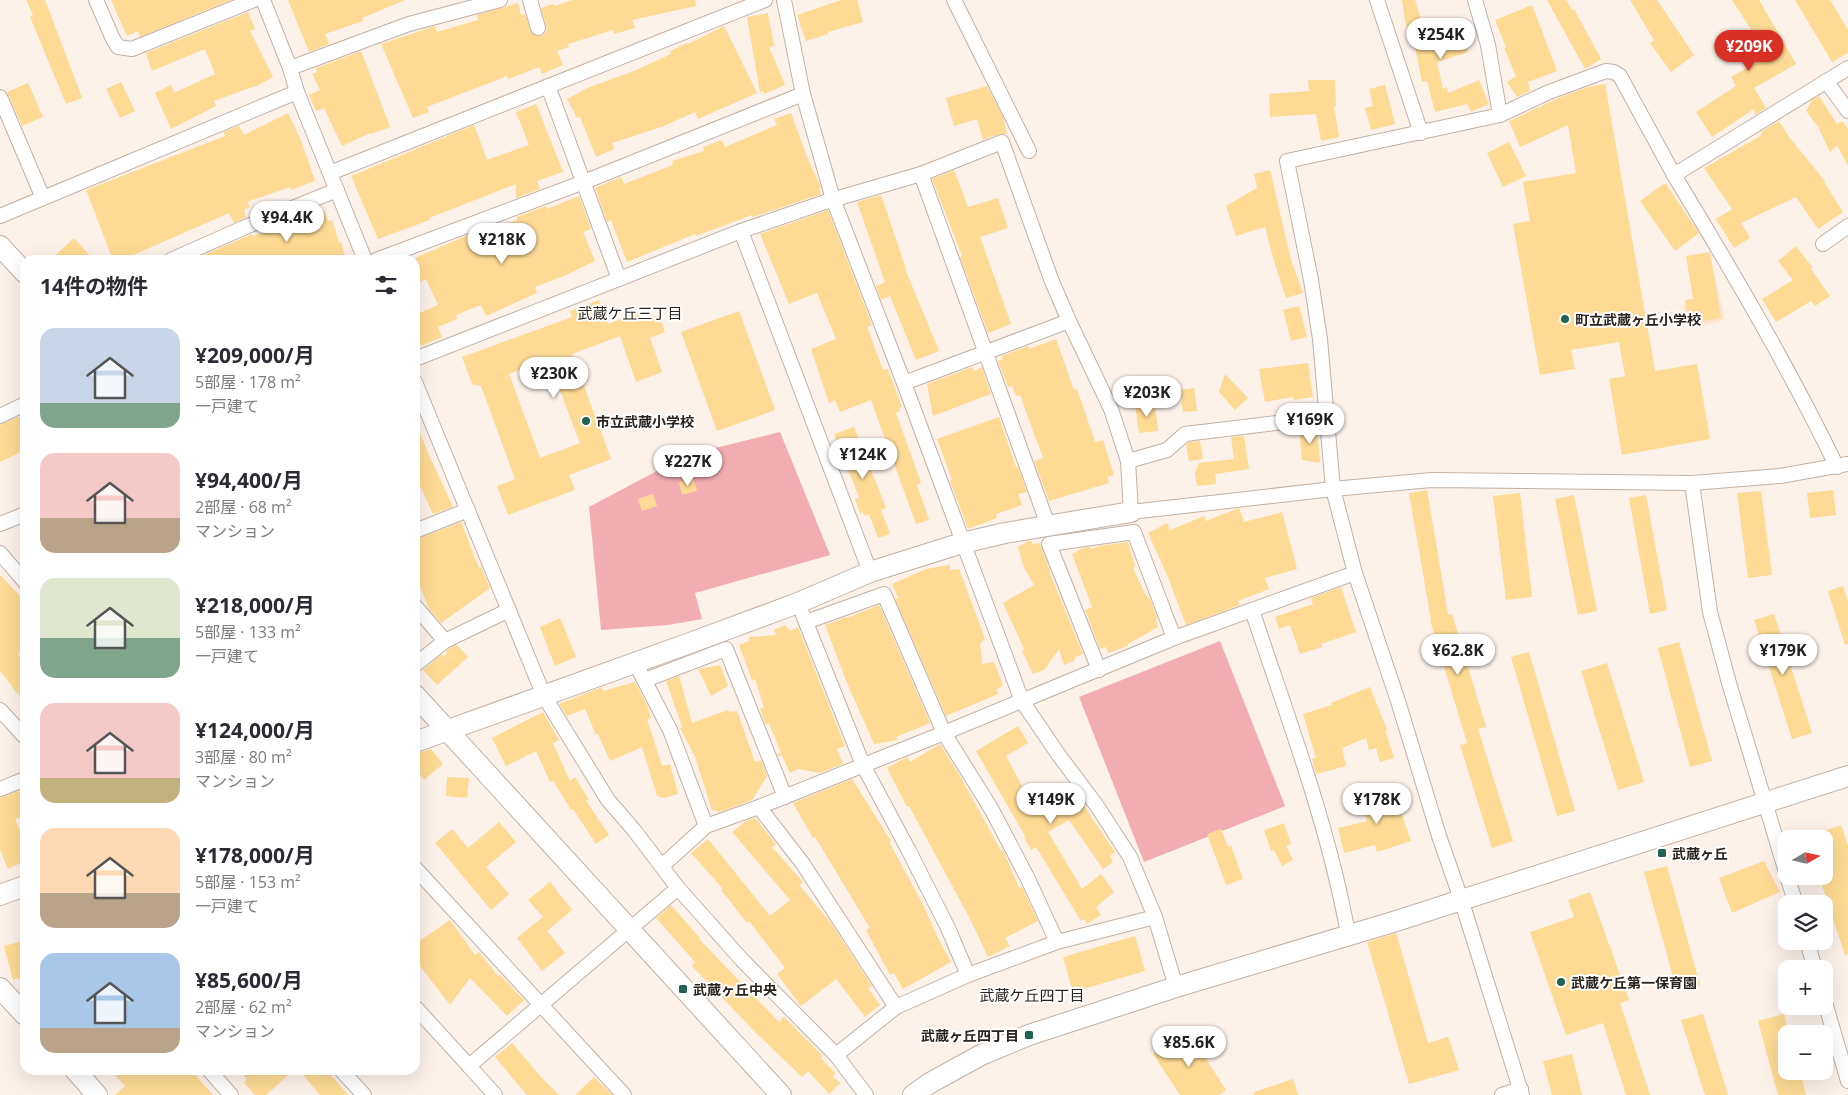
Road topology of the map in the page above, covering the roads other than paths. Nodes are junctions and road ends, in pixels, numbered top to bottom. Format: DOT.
graph roads {
  1 [pos="96,0"];
  2 [pos="254,0"];
  3 [pos="263,0"];
  4 [pos="500,0"];
  5 [pos="530,0"];
  6 [pos="765,0"];
  7 [pos="784,0"];
  8 [pos="954,0"];
  9 [pos="1377,0"];
  10 [pos="1477,1"];
  11 [pos="538,28"];
  12 [pos="290,68"];
  13 [pos="1848,68"];
  14 [pos="1826,81"];
  15 [pos="548,86"];
  16 [pos="297,92"];
  17 [pos="803,94"];
  18 [pos="0,97"];
  19 [pos="1848,111"];
  20 [pos="1500,115"];
  21 [pos="1421,133"];
  22 [pos="1029,151"];
  23 [pos="330,173"];
  24 [pos="921,174"];
  25 [pos="1674,175"];
  26 [pos="584,182"];
  27 [pos="337,190"];
  28 [pos="43,198"];
  29 [pos="833,199"];
  30 [pos="0,216"];
  31 [pos="1848,226"];
  32 [pos="741,231"];
  33 [pos="1822,244"];
  34 [pos="0,246"];
  35 [pos="182,255"];
  36 [pos="363,255"];
  37 [pos="389,255"];
  38 [pos="20,268"];
  39 [pos="619,279"];
  40 [pos="1069,321"];
  41 [pos="986,353"];
  42 [pos="420,357"];
  43 [pos="904,383"];
  44 [pos="420,394"];
  45 [pos="20,406"];
  46 [pos="0,416"];
  47 [pos="1326,417"];
  48 [pos="1128,461"];
  49 [pos="1843,465"];
  50 [pos="1692,483"];
  51 [pos="1333,489"];
  52 [pos="468,510"];
  53 [pos="1131,512"];
  54 [pos="20,516"];
  55 [pos="0,524"];
  56 [pos="1048,525"];
  57 [pos="420,529"];
  58 [pos="962,543"];
  59 [pos="0,553"];
  60 [pos="870,572"];
  61 [pos="1356,573"];
  62 [pos="20,576"];
  63 [pos="798,603"];
  64 [pos="509,610"];
  65 [pos="1252,610"];
  66 [pos="420,612"];
  67 [pos="806,622"];
  68 [pos="1174,638"];
  69 [pos="445,641"];
  70 [pos="420,661"];
  71 [pos="636,662"];
  72 [pos="1099,670"];
  73 [pos="644,680"];
  74 [pos="544,696"];
  75 [pos="420,700"];
  76 [pos="1022,702"];
  77 [pos="0,710"];
  78 [pos="446,729"];
  79 [pos="20,732"];
  80 [pos="944,733"];
  81 [pos="420,740"];
  82 [pos="863,765"];
  83 [pos="1848,776"];
  84 [pos="20,781"];
  85 [pos="0,788"];
  86 [pos="785,797"];
  87 [pos="1766,803"];
  88 [pos="759,807"];
  89 [pos="706,826"];
  90 [pos="1778,844"];
  91 [pos="662,866"];
  92 [pos="420,873"];
  93 [pos="20,888"];
  94 [pos="678,888"];
  95 [pos="0,895"];
  96 [pos="1461,899"];
  97 [pos="1155,917"];
  98 [pos="629,930"];
  99 [pos="1348,934"];
  100 [pos="1057,942"];
  101 [pos="968,975"];
  102 [pos="1176,987"];
  103 [pos="0,988"];
  104 [pos="20,1004"];
  105 [pos="542,1005"];
  106 [pos="896,1007"];
  107 [pos="420,1012"];
  108 [pos="1829,1015"];
  109 [pos="836,1055"];
  110 [pos="469,1066"];
  111 [pos="79,1075"];
  112 [pos="213,1075"];
  113 [pos="346,1075"];
  114 [pos="1848,1081"];
  115 [pos="1521,1092"];
  116 [pos="92,1093"];
  117 [pos="231,1095"];
  118 [pos="364,1095"];
  119 [pos="495,1095"];
  120 [pos="624,1095"];
  121 [pos="781,1095"];
  122 [pos="866,1095"];
  123 [pos="914,1095"];
  124 [pos="1502,1095"];
  1 -- 2 [label="street"];
  3 -- 12 [label="street"];
  4 -- 12 [label="street"];
  5 -- 11 [label="street"];
  6 -- 15 [label="street"];
  7 -- 17 [label="street"];
  8 -- 22 [label="street"];
  9 -- 21 [label="street"];
  10 -- 20 [label="street"];
  12 -- 16 [label="street"];
  13 -- 14 [label="street"];
  14 -- 19 [label="street"];
  14 -- 25 [label="street"];
  15 -- 23 [label="street"];
  15 -- 26 [label="street"];
  16 -- 23 [label="street"];
  16 -- 28 [label="street"];
  17 -- 26 [label="street"];
  17 -- 29 [label="street"];
  18 -- 28 [label="street"];
  20 -- 21 [label="street"];
  20 -- 25 [label="street"];
  21 -- 47 [label="street"];
  23 -- 27 [label="street"];
  24 -- 29 [label="street"];
  24 -- 40 [label="street"];
  24 -- 41 [label="street"];
  25 -- 49 [label="street"];
  26 -- 37 [label="street"];
  26 -- 39 [label="street"];
  27 -- 35 [label="street"];
  27 -- 36 [label="street"];
  28 -- 30 [label="street"];
  29 -- 32 [label="street"];
  29 -- 43 [label="street"];
  31 -- 33 [label="street"];
  32 -- 39 [label="street"];
  32 -- 60 [label="street"];
  34 -- 38 [label="street"];
  39 -- 42 [label="street"];
  40 -- 41 [label="street"];
  40 -- 48 [label="street"];
  41 -- 43 [label="street"];
  41 -- 56 [label="street"];
  43 -- 58 [label="street"];
  44 -- 52 [label="street"];
  45 -- 46 [label="street"];
  47 -- 48 [label="street"];
  47 -- 51 [label="street"];
  48 -- 53 [label="street"];
  49 -- 50 [label="street"];
  50 -- 51 [label="street"];
  50 -- 87 [label="street"];
  51 -- 53 [label="street"];
  51 -- 61 [label="street"];
  52 -- 57 [label="street"];
  52 -- 64 [label="street"];
  53 -- 56 [label="street"];
  54 -- 55 [label="street"];
  56 -- 58 [label="street"];
  58 -- 60 [label="street"];
  58 -- 76 [label="street"];
  59 -- 62 [label="street"];
  60 -- 63 [label="street"];
  61 -- 65 [label="street"];
  61 -- 96 [label="street"];
  63 -- 67 [label="street"];
  63 -- 71 [label="street"];
  64 -- 69 [label="street"];
  64 -- 74 [label="street"];
  65 -- 68 [label="street"];
  65 -- 99 [label="street"];
  66 -- 69 [label="street"];
  67 -- 80 [label="street"];
  67 -- 82 [label="street"];
  68 -- 72 [label="street"];
  68 -- 72 [label="street"];
  69 -- 70 [label="street"];
  71 -- 73 [label="street"];
  71 -- 74 [label="street"];
  72 -- 76 [label="street"];
  73 -- 86 [label="street"];
  73 -- 89 [label="street"];
  74 -- 78 [label="street"];
  74 -- 91 [label="street"];
  75 -- 78 [label="street"];
  76 -- 80 [label="street"];
  76 -- 97 [label="street"];
  77 -- 79 [label="street"];
  78 -- 81 [label="street"];
  78 -- 98 [label="street"];
  80 -- 82 [label="street"];
  80 -- 100 [label="street"];
  82 -- 86 [label="street"];
  82 -- 101 [label="street"];
  83 -- 87 [label="street"];
  84 -- 85 [label="street"];
  86 -- 88 [label="street"];
  87 -- 90 [label="street"];
  87 -- 96 [label="street"];
  88 -- 89 [label="street"];
  88 -- 106 [label="street"];
  89 -- 91 [label="street"];
  91 -- 94 [label="street"];
  92 -- 105 [label="street"];
  93 -- 95 [label="street"];
  94 -- 98 [label="street"];
  94 -- 109 [label="street"];
  96 -- 99 [label="street"];
  96 -- 115 [label="street"];
  97 -- 100 [label="street"];
  97 -- 102 [label="street"];
  98 -- 105 [label="street"];
  98 -- 121 [label="street"];
  99 -- 102 [label="street"];
  100 -- 101 [label="street"];
  101 -- 106 [label="street"];
  102 -- 123 [label="street"];
  103 -- 104 [label="street"];
  105 -- 110 [label="street"];
  105 -- 120 [label="street"];
  106 -- 109 [label="street"];
  107 -- 110 [label="street"];
  108 -- 114 [label="street"];
  109 -- 122 [label="street"];
  110 -- 119 [label="street"];
  111 -- 116 [label="street"];
  112 -- 117 [label="street"];
  113 -- 118 [label="street"];
  115 -- 124 [label="street"];
}
